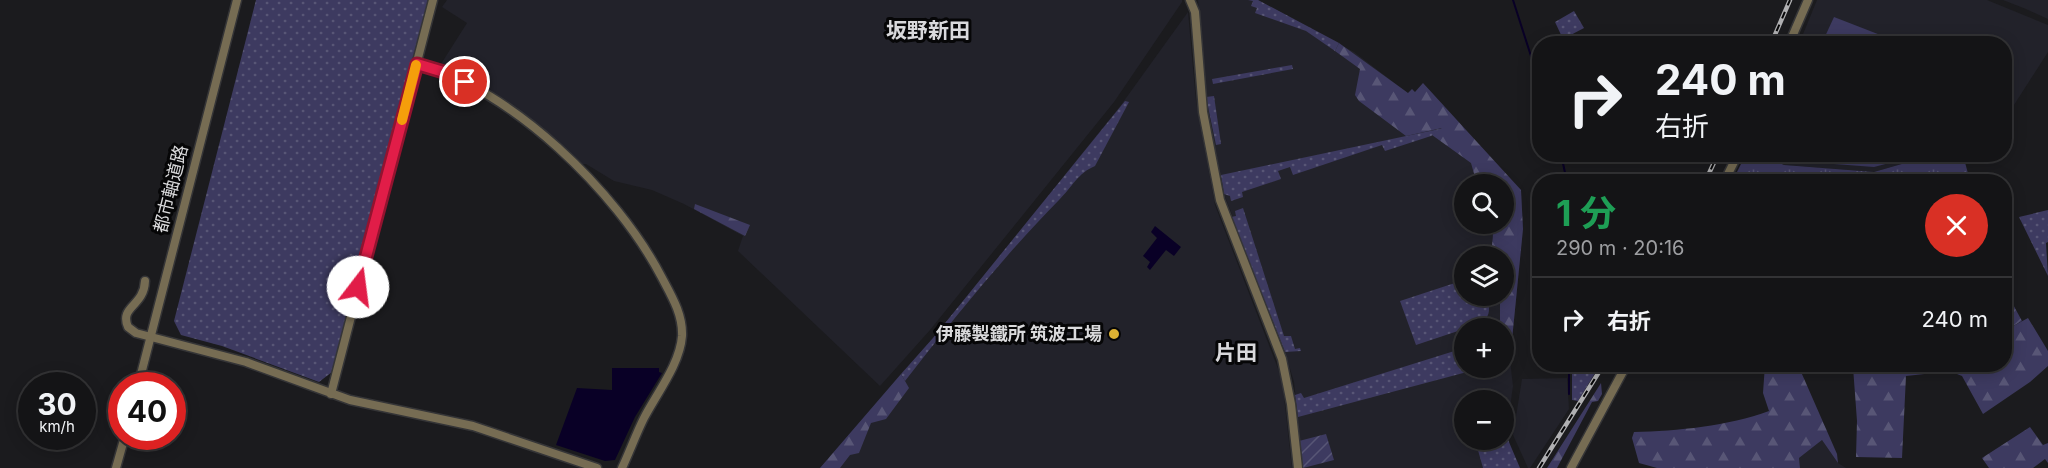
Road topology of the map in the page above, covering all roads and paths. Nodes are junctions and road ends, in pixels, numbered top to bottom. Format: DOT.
graph roads {
  1 [pos="237,0"];
  2 [pos="433,0"];
  3 [pos="1190,0"];
  4 [pos="1808,0"];
  5 [pos="1792,36"];
  6 [pos="417,64"];
  7 [pos="145,281"];
  8 [pos="151,337"];
  9 [pos="142,372"];
  10 [pos="1623,372"];
  11 [pos="331,393"];
  12 [pos="121,450"];
  13 [pos="116,468"];
  14 [pos="597,468"];
  15 [pos="622,468"];
  16 [pos="1298,468"];
  17 [pos="1571,468"];
  1 -- 8 [label="street, 都市軸道路"];
  2 -- 6 [label="street"];
  3 -- 16 [label="street"];
  4 -- 5 [label="street"];
  6 -- 11 [label="street"];
  6 -- 15 [label="street"];
  7 -- 8 [label="street"];
  8 -- 9 [label="street, 都市軸道路"];
  8 -- 11 [label="street"];
  10 -- 17 [label="street"];
  11 -- 14 [label="street"];
  12 -- 13 [label="street"];
}
